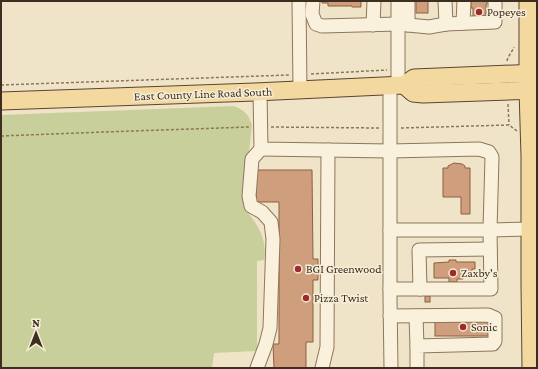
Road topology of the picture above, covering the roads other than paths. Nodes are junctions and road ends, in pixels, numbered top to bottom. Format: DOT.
graph roads {
  1 [pos="300,1"];
  2 [pos="313,1"];
  3 [pos="374,1"];
  4 [pos="398,1"];
  5 [pos="408,1"];
  6 [pos="445,1"];
  7 [pos="464,1"];
  8 [pos="495,1"];
  9 [pos="528,1"];
  10 [pos="463,23"];
  11 [pos="446,24"];
  12 [pos="373,25"];
  13 [pos="403,25"];
  14 [pos="533,73"];
  15 [pos="398,81"];
  16 [pos="300,82"];
  17 [pos="533,90"];
  18 [pos="260,92"];
  19 [pos="1,101"];
  20 [pos="261,149"];
  21 [pos="328,150"];
  22 [pos="390,151"];
  23 [pos="530,229"];
  24 [pos="390,230"];
  25 [pos="490,230"];
  26 [pos="458,249"];
  27 [pos="490,249"];
  28 [pos="390,289"];
  29 [pos="420,289"];
  30 [pos="471,289"];
  31 [pos="390,316"];
  32 [pos="416,316"];
  33 [pos="417,346"];
  34 [pos="257,368"];
  35 [pos="322,368"];
  36 [pos="391,368"];
  37 [pos="417,368"];
  38 [pos="531,368"];
  1 -- 16 [label="lane"];
  2 -- 12 [label="lane"];
  3 -- 12 [label="lane"];
  4 -- 13 [label="lane"];
  5 -- 13 [label="lane"];
  6 -- 11 [label="lane"];
  7 -- 10 [label="lane"];
  8 -- 10 [label="lane"];
  9 -- 14 [label="main road"];
  10 -- 11 [label="lane"];
  11 -- 13 [label="lane"];
  12 -- 13 [label="lane"];
  13 -- 15 [label="lane"];
  14 -- 15 [label="main road, East County Line Road South"];
  14 -- 17 [label="main road"];
  15 -- 16 [label="main road, East County Line Road South"];
  15 -- 17 [label="main road"];
  15 -- 22 [label="lane"];
  16 -- 18 [label="main road, East County Line Road South"];
  17 -- 23 [label="main road"];
  18 -- 19 [label="main road, East County Line Road South"];
  18 -- 20 [label="lane"];
  20 -- 21 [label="lane"];
  20 -- 34 [label="lane"];
  21 -- 22 [label="lane"];
  21 -- 35 [label="lane"];
  22 -- 24 [label="lane"];
  22 -- 25 [label="lane"];
  23 -- 25 [label="lane"];
  23 -- 38 [label="main road"];
  24 -- 25 [label="lane"];
  24 -- 28 [label="lane"];
  25 -- 27 [label="lane"];
  26 -- 27 [label="lane"];
  26 -- 29 [label="lane"];
  26 -- 30 [label="lane"];
  27 -- 30 [label="lane"];
  28 -- 29 [label="lane"];
  28 -- 31 [label="lane"];
  29 -- 30 [label="lane"];
  31 -- 32 [label="lane"];
  31 -- 36 [label="lane"];
  32 -- 33 [label="lane"];
  32 -- 33 [label="lane"];
  33 -- 37 [label="lane"];
}
